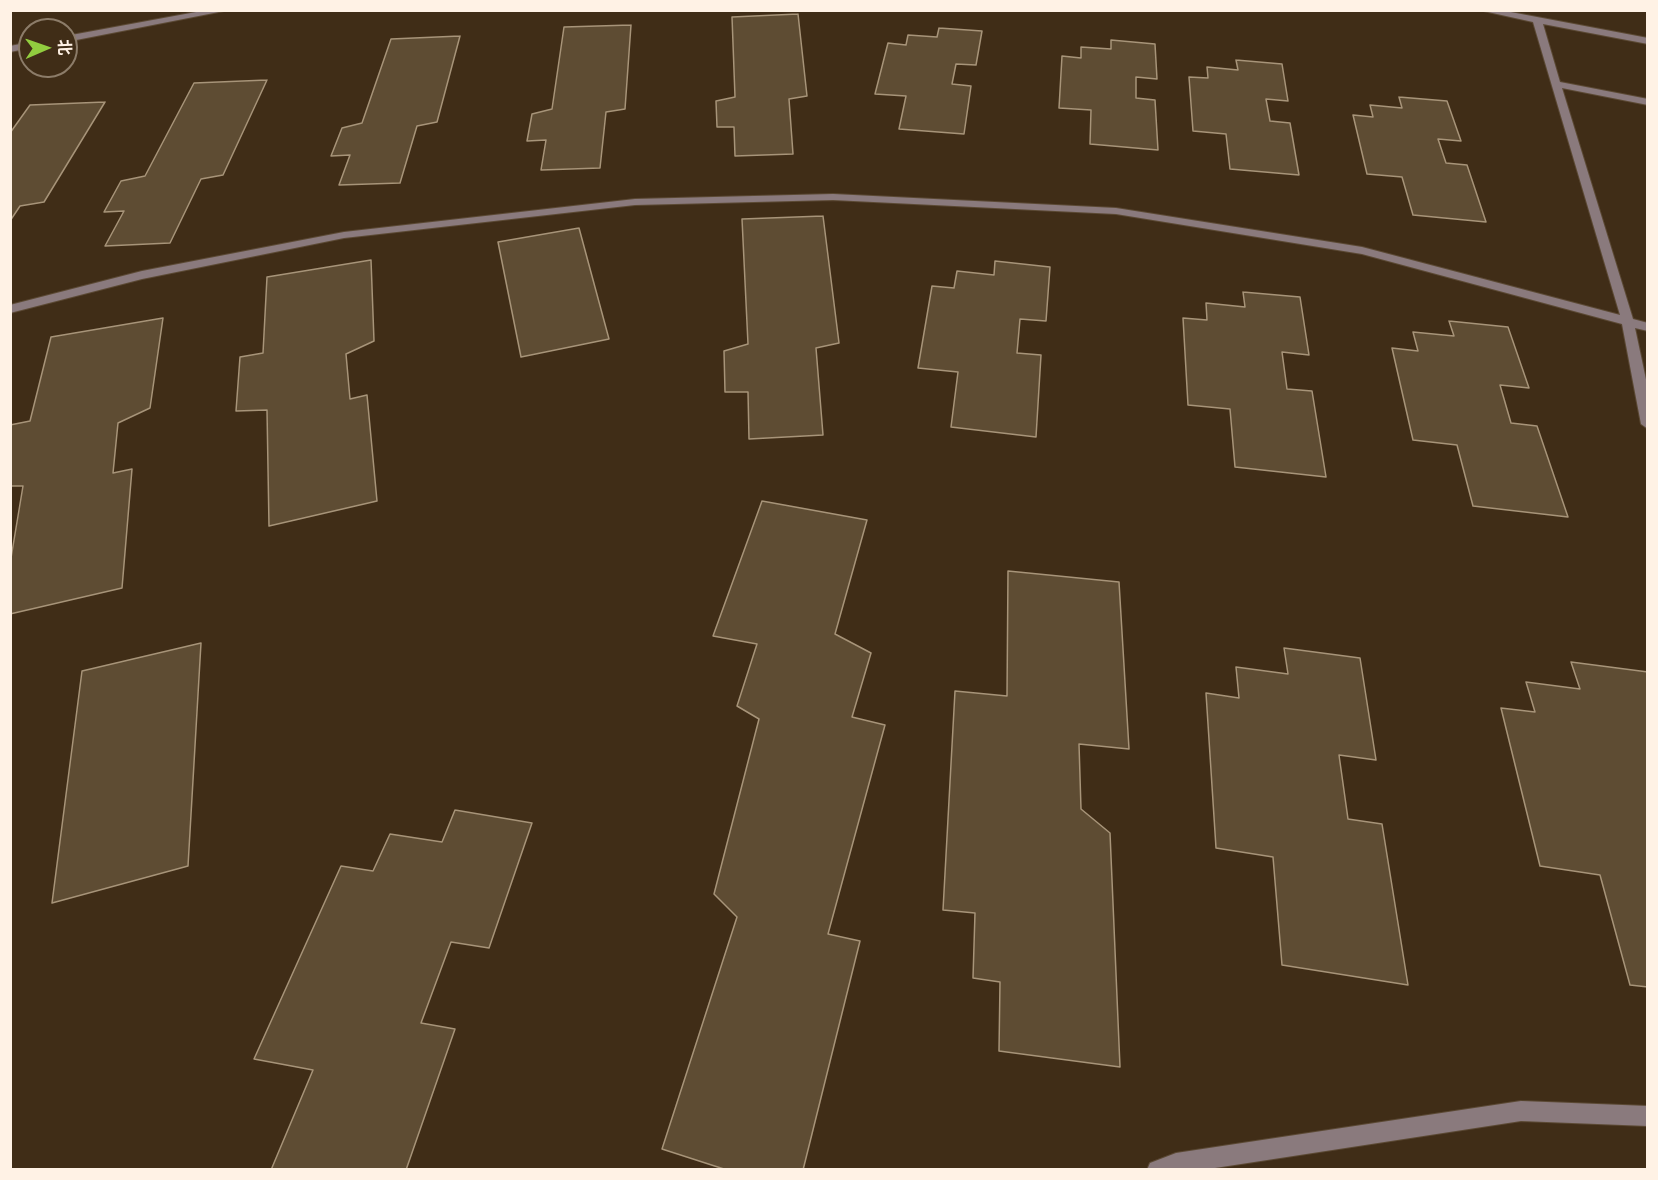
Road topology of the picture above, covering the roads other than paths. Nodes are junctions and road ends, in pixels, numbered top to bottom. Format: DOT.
graph roads {
  1 [pos="225,10"];
  2 [pos="1483,10"];
  3 [pos="1537,20"];
  4 [pos="78,37"];
  5 [pos="1647,41"];
  6 [pos="1556,84"];
  7 [pos="1647,102"];
  8 [pos="10,309"];
  9 [pos="1628,323"];
  10 [pos="1647,327"];
  11 [pos="1647,424"];
  12 [pos="1647,1116"];
  13 [pos="1157,1170"];
  1 -- 4 [label="street"];
  2 -- 3 [label="street"];
  3 -- 5 [label="street"];
  3 -- 6 [label="street"];
  6 -- 7 [label="street"];
  6 -- 9 [label="street"];
  8 -- 9 [label="street"];
  9 -- 10 [label="street"];
  9 -- 11 [label="street"];
  12 -- 13 [label="street"];
}
